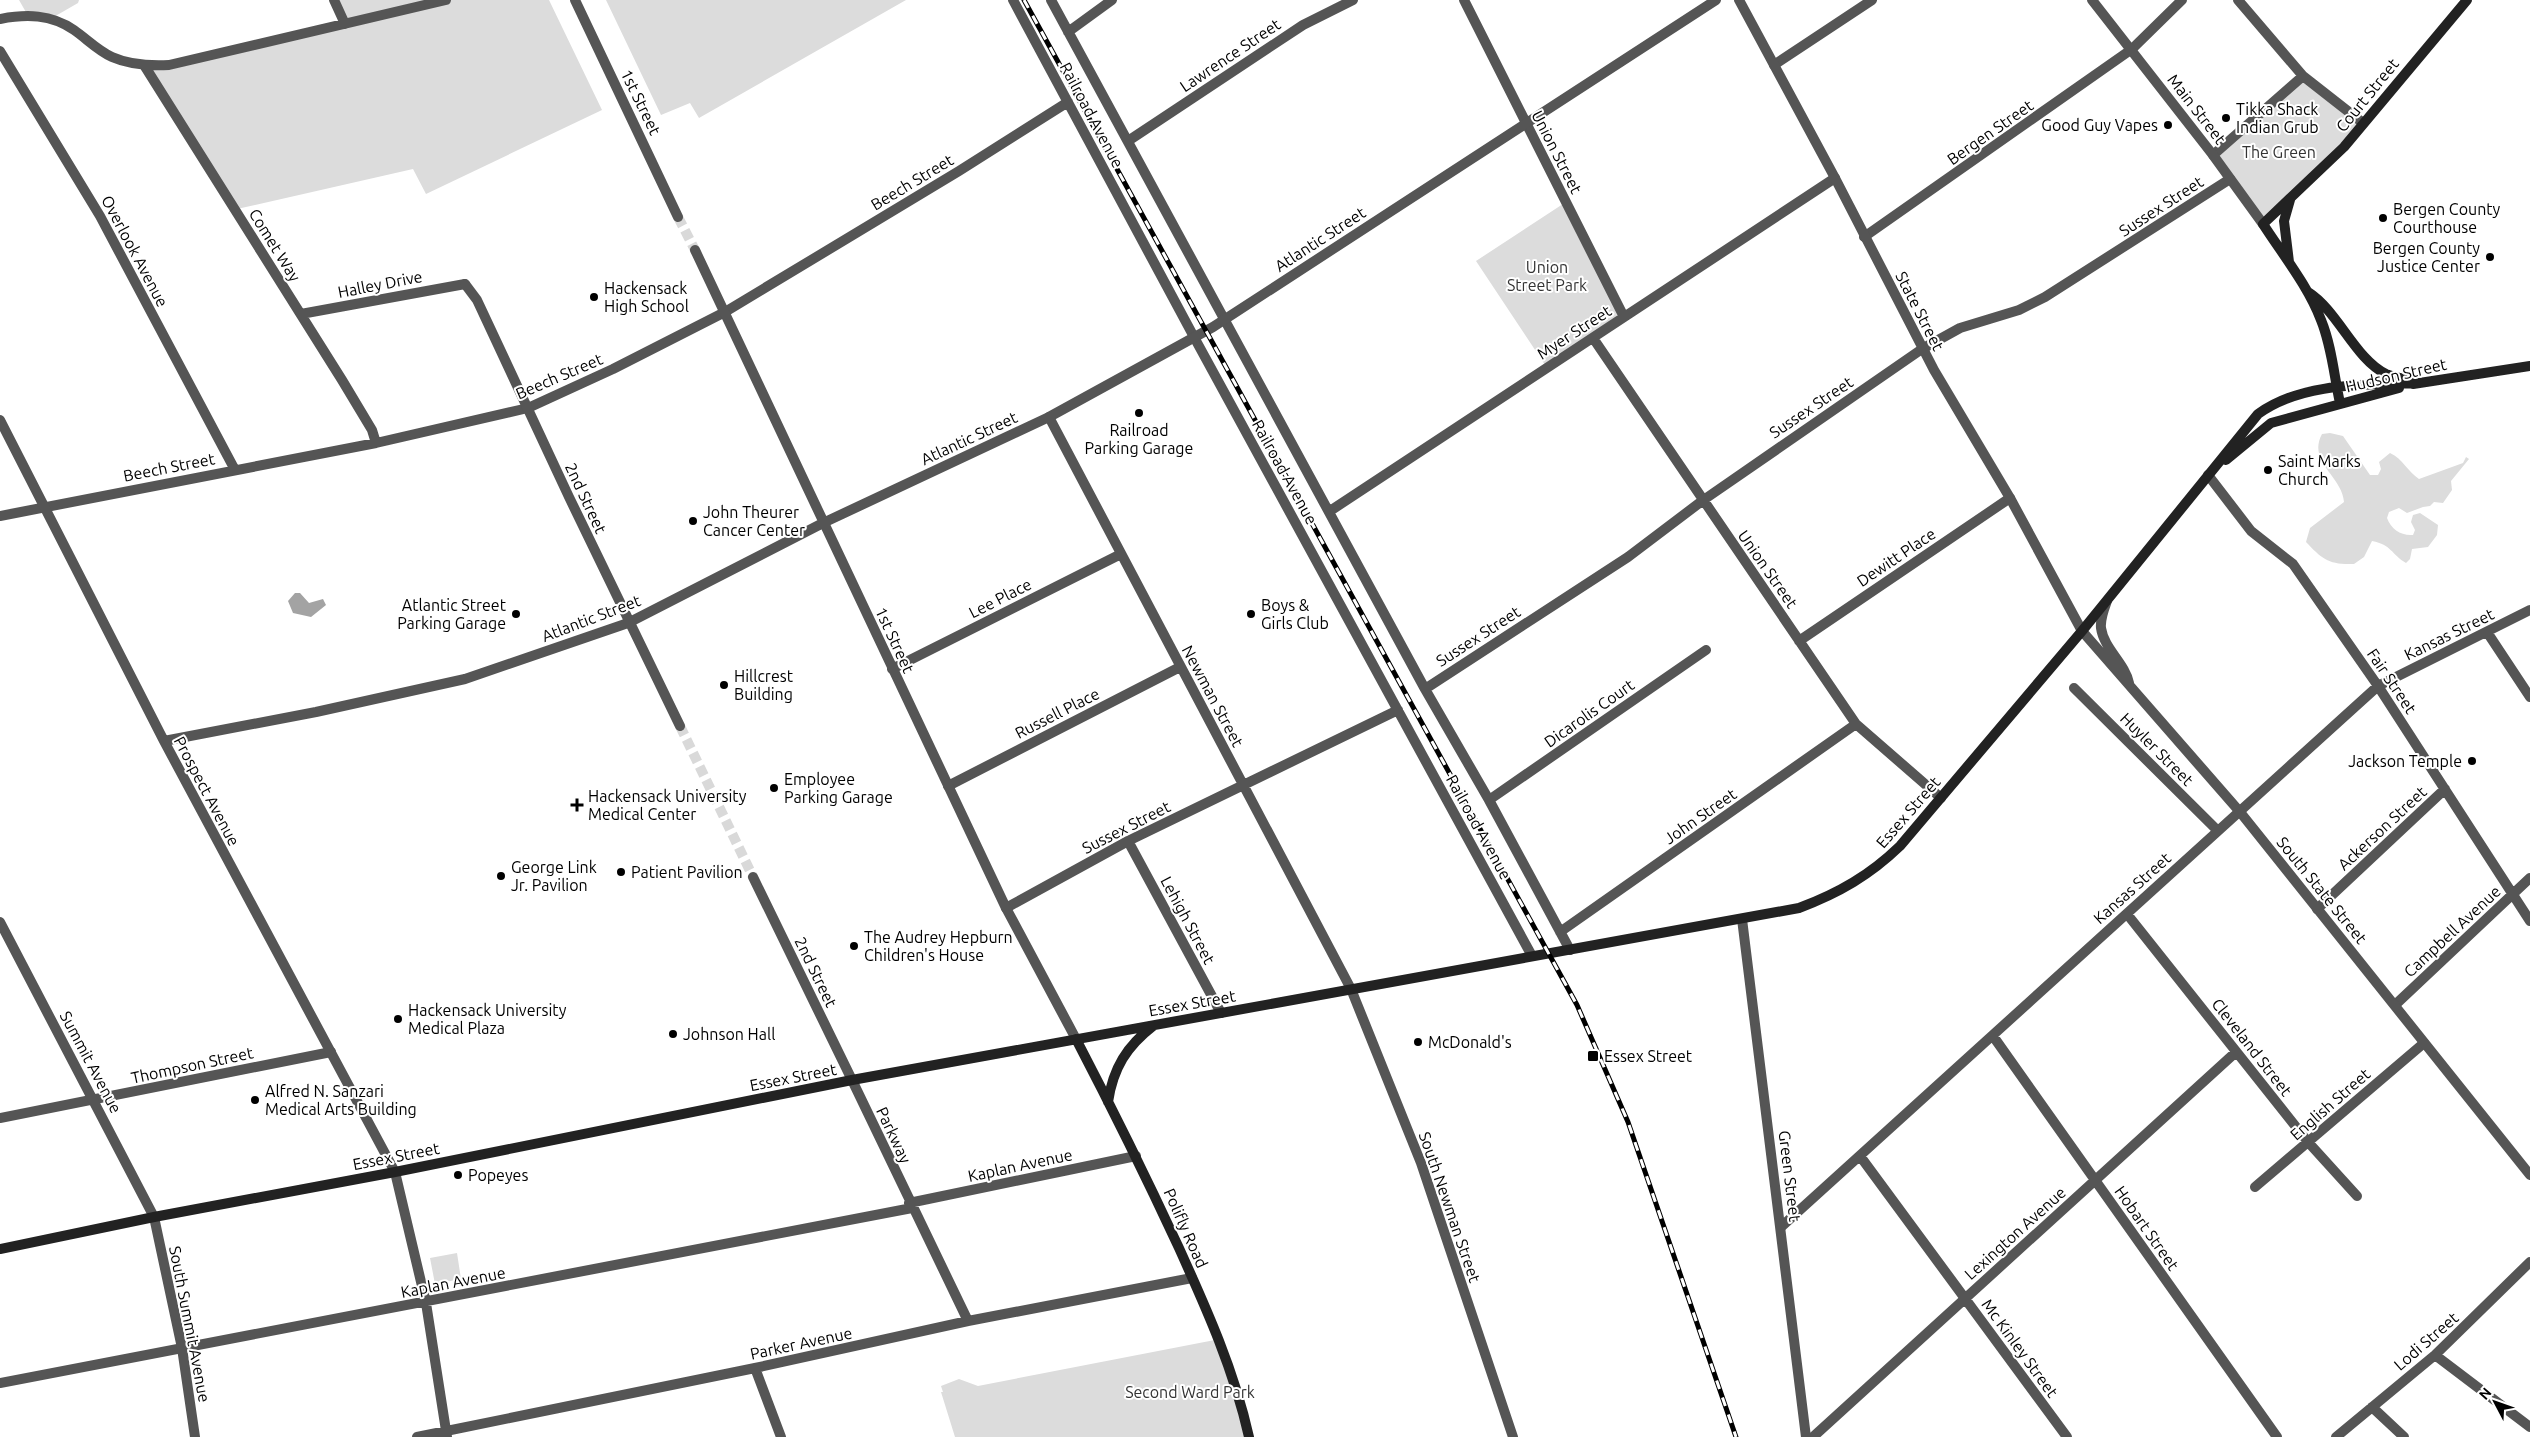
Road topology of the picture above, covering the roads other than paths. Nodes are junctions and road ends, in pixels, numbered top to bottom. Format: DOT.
graph roads {
  1 [pos="334,0"];
  2 [pos="446,0"];
  3 [pos="575,0"];
  4 [pos="1013,0"];
  5 [pos="1051,0"];
  6 [pos="1112,0"];
  7 [pos="1353,0"];
  8 [pos="1464,0"];
  9 [pos="1716,0"];
  10 [pos="1739,0"];
  11 [pos="1872,0"];
  12 [pos="2092,0"];
  13 [pos="2182,0"];
  14 [pos="2238,0"];
  15 [pos="2467,0"];
  16 [pos="0,19"];
  17 [pos="345,24"];
  18 [pos="1068,32"];
  19 [pos="2132,49"];
  20 [pos="0,51"];
  21 [pos="144,65"];
  22 [pos="1774,65"];
  23 [pos="2303,76"];
  24 [pos="1068,102"];
  25 [pos="1526,123"];
  26 [pos="2363,123"];
  27 [pos="1128,141"];
  28 [pos="2213,155"];
  29 [pos="1835,178"];
  30 [pos="2230,179"];
  31 [pos="2291,198"];
  32 [pos="678,217"];
  33 [pos="2263,224"];
  34 [pos="1864,237"];
  35 [pos="695,250"];
  36 [pos="2290,268"];
  37 [pos="465,284"];
  38 [pos="2306,291"];
  39 [pos="724,312"];
  40 [pos="301,314"];
  41 [pos="1624,317"];
  42 [pos="1225,319"];
  43 [pos="1194,337"];
  44 [pos="1593,338"];
  45 [pos="1922,349"];
  46 [pos="2530,366"];
  47 [pos="2417,383"];
  48 [pos="2337,388"];
  49 [pos="2340,403"];
  50 [pos="528,408"];
  51 [pos="1049,417"];
  52 [pos="0,420"];
  53 [pos="2271,422"];
  54 [pos="376,443"];
  55 [pos="235,470"];
  56 [pos="2208,475"];
  57 [pos="2010,498"];
  58 [pos="1702,501"];
  59 [pos="46,507"];
  60 [pos="1330,511"];
  61 [pos="0,516"];
  62 [pos="823,524"];
  63 [pos="1121,554"];
  64 [pos="2107,600"];
  65 [pos="2530,610"];
  66 [pos="628,623"];
  67 [pos="2082,631"];
  68 [pos="2487,632"];
  69 [pos="1800,641"];
  70 [pos="1706,650"];
  71 [pos="1180,666"];
  72 [pos="892,669"];
  73 [pos="2378,686"];
  74 [pos="2130,687"];
  75 [pos="2074,688"];
  76 [pos="1425,689"];
  77 [pos="2530,697"];
  78 [pos="1398,710"];
  79 [pos="1856,724"];
  80 [pos="680,726"];
  81 [pos="164,741"];
  82 [pos="1243,785"];
  83 [pos="948,786"];
  84 [pos="2445,789"];
  85 [pos="1941,798"];
  86 [pos="1489,800"];
  87 [pos="2240,812"];
  88 [pos="2218,831"];
  89 [pos="1128,841"];
  90 [pos="753,877"];
  91 [pos="2530,878"];
  92 [pos="2513,894"];
  93 [pos="1006,908"];
  94 [pos="2317,908"];
  95 [pos="2127,914"];
  96 [pos="1742,918"];
  97 [pos="2530,921"];
  98 [pos="0,922"];
  99 [pos="1560,932"];
  100 [pos="1570,950"];
  101 [pos="1532,956"];
  102 [pos="1351,989"];
  103 [pos="2395,1005"];
  104 [pos="1221,1013"];
  105 [pos="1154,1025"];
  106 [pos="1993,1036"];
  107 [pos="1076,1039"];
  108 [pos="2424,1043"];
  109 [pos="330,1052"];
  110 [pos="2236,1052"];
  111 [pos="852,1080"];
  112 [pos="94,1101"];
  113 [pos="1108,1102"];
  114 [pos="0,1118"];
  115 [pos="2308,1142"];
  116 [pos="1136,1156"];
  117 [pos="1860,1156"];
  118 [pos="394,1172"];
  119 [pos="2530,1174"];
  120 [pos="2095,1180"];
  121 [pos="2255,1187"];
  122 [pos="2357,1196"];
  123 [pos="910,1205"];
  124 [pos="154,1217"];
  125 [pos="1782,1228"];
  126 [pos="0,1249"];
  127 [pos="2530,1262"];
  128 [pos="1192,1278"];
  129 [pos="1965,1299"];
  130 [pos="426,1303"];
  131 [pos="968,1321"];
  132 [pos="182,1348"];
  133 [pos="2435,1354"];
  134 [pos="755,1368"];
  135 [pos="0,1383"];
  136 [pos="2372,1407"];
  137 [pos="2530,1426"];
  138 [pos="446,1434"];
  139 [pos="195,1437"];
  140 [pos="417,1437"];
  141 [pos="781,1437"];
  142 [pos="1249,1437"];
  143 [pos="1513,1437"];
  144 [pos="1806,1437"];
  145 [pos="1813,1437"];
  146 [pos="2067,1437"];
  147 [pos="2277,1437"];
  148 [pos="2336,1437"];
  149 [pos="2404,1437"];
  1 -- 17 [label="street"];
  2 -- 17 [label="street"];
  3 -- 32 [label="street, 1st Street"];
  4 -- 24 [label="street, Railroad Avenue"];
  5 -- 18 [label="street, Railroad Avenue"];
  6 -- 18 [label="street"];
  7 -- 27 [label="street, Lawrence Street"];
  8 -- 25 [label="street, Union Street"];
  9 -- 25 [label="street, Atlantic Street"];
  10 -- 22 [label="street, State Street"];
  11 -- 22 [label="street"];
  12 -- 19 [label="street, Main Street"];
  13 -- 19 [label="street, Bergen Street"];
  14 -- 23 [label="street"];
  15 -- 26 [label="main road, Court Street"];
  16 -- 21 [label="street"];
  17 -- 21 [label="street"];
  18 -- 27 [label="street, Railroad Avenue"];
  19 -- 28 [label="street, Main Street"];
  19 -- 34 [label="street, Bergen Street"];
  20 -- 55 [label="street, Overlook Avenue"];
  21 -- 40 [label="street, Comet Way"];
  22 -- 29 [label="street, State Street"];
  23 -- 26 [label="street"];
  23 -- 28 [label="street"];
  24 -- 39 [label="street, Beech Street"];
  24 -- 43 [label="street, Railroad Avenue"];
  25 -- 41 [label="street, Union Street"];
  25 -- 42 [label="street, Atlantic Street"];
  26 -- 31 [label="main road, Court Street"];
  27 -- 42 [label="street, Railroad Avenue"];
  28 -- 30 [label="street, Main Street"];
  29 -- 34 [label="street, State Street"];
  29 -- 41 [label="street, Myer Street"];
  30 -- 33 [label="street, Main Street"];
  30 -- 45 [label="street, Sussex Street"];
  31 -- 33 [label="main road, Court Street"];
  31 -- 36 [label="main road"];
  33 -- 36 [label="main road, Main Street"];
  34 -- 45 [label="street, State Street"];
  35 -- 39 [label="street, 1st Street"];
  36 -- 38 [label="main road, Main Street"];
  37 -- 40 [label="street, Halley Drive"];
  37 -- 50 [label="street, 2nd Street"];
  38 -- 47 [label="main road, Main Street"];
  38 -- 48 [label="main road, Main Street"];
  39 -- 50 [label="street, Beech Street"];
  39 -- 62 [label="street, 1st Street"];
  40 -- 54 [label="street, Comet Way"];
  41 -- 44 [label="street, Myer Street"];
  42 -- 43 [label="street, Atlantic Street"];
  42 -- 60 [label="street, Railroad Avenue"];
  43 -- 51 [label="street, Atlantic Street"];
  43 -- 78 [label="street, Railroad Avenue"];
  44 -- 58 [label="street, Union Street"];
  44 -- 60 [label="street, Myer Street"];
  45 -- 57 [label="street, State Street"];
  45 -- 58 [label="street, Sussex Street"];
  46 -- 47 [label="main road, Hudson Street"];
  47 -- 48 [label="main road, Essex Street"];
  47 -- 49 [label="main road, Hudson Street"];
  48 -- 49 [label="main road, Main Street"];
  48 -- 56 [label="main road, Essex Street"];
  49 -- 53 [label="main road, Hudson Street"];
  50 -- 54 [label="street, Beech Street"];
  50 -- 66 [label="street, 2nd Street"];
  51 -- 62 [label="street, Atlantic Street"];
  51 -- 63 [label="street, Newman Street"];
  52 -- 59 [label="street, Prospect Avenue"];
  53 -- 56 [label="main road, Essex Street"];
  54 -- 55 [label="street, Beech Street"];
  55 -- 59 [label="street, Beech Street"];
  56 -- 64 [label="main road, Essex Street"];
  56 -- 73 [label="street, Fair Street"];
  57 -- 67 [label="street, State Street"];
  57 -- 69 [label="street, Dewitt Place"];
  58 -- 69 [label="street, Union Street"];
  58 -- 76 [label="street, Sussex Street"];
  59 -- 61 [label="street, Beech Street"];
  59 -- 81 [label="street, Prospect Avenue"];
  60 -- 76 [label="street, Railroad Avenue"];
  62 -- 66 [label="street, Atlantic Street"];
  62 -- 72 [label="street, 1st Street"];
  63 -- 71 [label="street, Newman Street"];
  63 -- 72 [label="street, Lee Place"];
  64 -- 67 [label="main road, Essex Street"];
  64 -- 74 [label="street"];
  65 -- 68 [label="street, Kansas Street"];
  66 -- 80 [label="street, 2nd Street"];
  66 -- 81 [label="street, Atlantic Street"];
  67 -- 74 [label="street, South State Street"];
  67 -- 85 [label="main road, Essex Street"];
  68 -- 73 [label="street, Kansas Street"];
  68 -- 77 [label="street"];
  69 -- 79 [label="street, Union Street"];
  70 -- 86 [label="street, Dicarolis Court"];
  71 -- 82 [label="street, Newman Street"];
  71 -- 83 [label="street, Russell Place"];
  72 -- 83 [label="street, 1st Street"];
  73 -- 84 [label="street, Fair Street"];
  73 -- 87 [label="street, Kansas Street"];
  74 -- 87 [label="street, South State Street"];
  75 -- 88 [label="street, Huyler Street"];
  76 -- 86 [label="street, Railroad Avenue"];
  78 -- 82 [label="street, Sussex Street"];
  78 -- 101 [label="street, Railroad Avenue"];
  79 -- 85 [label="street, Union Street"];
  79 -- 99 [label="street, John Street"];
  81 -- 109 [label="street, Prospect Avenue"];
  82 -- 89 [label="street, Sussex Street"];
  82 -- 102 [label="street, Newman Street"];
  83 -- 93 [label="street, 1st Street"];
  84 -- 92 [label="street, Fair Street"];
  84 -- 94 [label="street, Ackerson Street"];
  85 -- 96 [label="main road, Essex Street"];
  86 -- 99 [label="street, Railroad Avenue"];
  87 -- 88 [label="street, Kansas Street"];
  87 -- 94 [label="street, South State Street"];
  88 -- 95 [label="street, Kansas Street"];
  89 -- 93 [label="street, Sussex Street"];
  89 -- 104 [label="street, Lehigh Street"];
  90 -- 111 [label="street, 2nd Street"];
  91 -- 92 [label="street, Campbell Avenue"];
  92 -- 97 [label="street, Fair Street"];
  92 -- 103 [label="street, Campbell Avenue"];
  93 -- 107 [label="street, 1st Street"];
  94 -- 103 [label="street, South State Street"];
  95 -- 106 [label="street, Kansas Street"];
  95 -- 110 [label="street, Cleveland Street"];
  96 -- 100 [label="main road, Essex Street"];
  96 -- 125 [label="street, Green Street"];
  98 -- 112 [label="street, Summit Avenue"];
  99 -- 100 [label="street, Railroad Avenue"];
  100 -- 101 [label="main road, Essex Street"];
  101 -- 102 [label="main road, Essex Street"];
  102 -- 104 [label="main road, Essex Street"];
  102 -- 143 [label="street, South Newman Street"];
  103 -- 108 [label="street, South State Street"];
  104 -- 105 [label="main road, Essex Street"];
  105 -- 107 [label="main road, Essex Street"];
  105 -- 113 [label="main road"];
  106 -- 117 [label="street, Kansas Street"];
  106 -- 120 [label="street, Hobart Street"];
  107 -- 111 [label="main road, Essex Street"];
  107 -- 113 [label="main road, Polifly Road"];
  108 -- 115 [label="street, English Street"];
  108 -- 119 [label="street, South State Street"];
  109 -- 112 [label="street, Thompson Street"];
  109 -- 118 [label="street, Prospect Avenue"];
  110 -- 115 [label="street, Cleveland Street"];
  110 -- 120 [label="street, Lexington Avenue"];
  111 -- 118 [label="main road, Essex Street"];
  111 -- 123 [label="street, Parkway"];
  112 -- 114 [label="street, Thompson Street"];
  112 -- 124 [label="street, Summit Avenue"];
  113 -- 116 [label="main road, Polifly Road"];
  115 -- 121 [label="street, English Street"];
  115 -- 122 [label="street, Cleveland Street"];
  116 -- 123 [label="street, Kaplan Avenue"];
  116 -- 128 [label="main road, Polifly Road"];
  117 -- 125 [label="street, Kansas Street"];
  117 -- 129 [label="street, Mc Kinley Street"];
  118 -- 124 [label="main road, Essex Street"];
  118 -- 130 [label="street, Prospect Avenue"];
  120 -- 129 [label="street, Lexington Avenue"];
  120 -- 147 [label="street, Hobart Street"];
  123 -- 130 [label="street, Kaplan Avenue"];
  123 -- 131 [label="street, Parkway"];
  124 -- 126 [label="main road, Essex Street"];
  124 -- 132 [label="street, South Summit Avenue"];
  125 -- 144 [label="street, Green Street"];
  127 -- 133 [label="street, Lodi Street"];
  128 -- 131 [label="street, Parker Avenue"];
  128 -- 142 [label="main road, Polifly Road"];
  129 -- 145 [label="street, Lexington Avenue"];
  129 -- 146 [label="street, Mc Kinley Street"];
  130 -- 132 [label="street, Kaplan Avenue"];
  130 -- 138 [label="street, Prospect Avenue"];
  131 -- 134 [label="street, Parker Avenue"];
  132 -- 135 [label="street, Kaplan Avenue"];
  132 -- 139 [label="street, South Summit Avenue"];
  133 -- 136 [label="street, Lodi Street"];
  133 -- 137 [label="street"];
  134 -- 138 [label="street, Parker Avenue"];
  134 -- 141 [label="street"];
  136 -- 148 [label="street, Lodi Street"];
  136 -- 149 [label="street"];
  138 -- 140 [label="street, Parker Avenue"];
}
